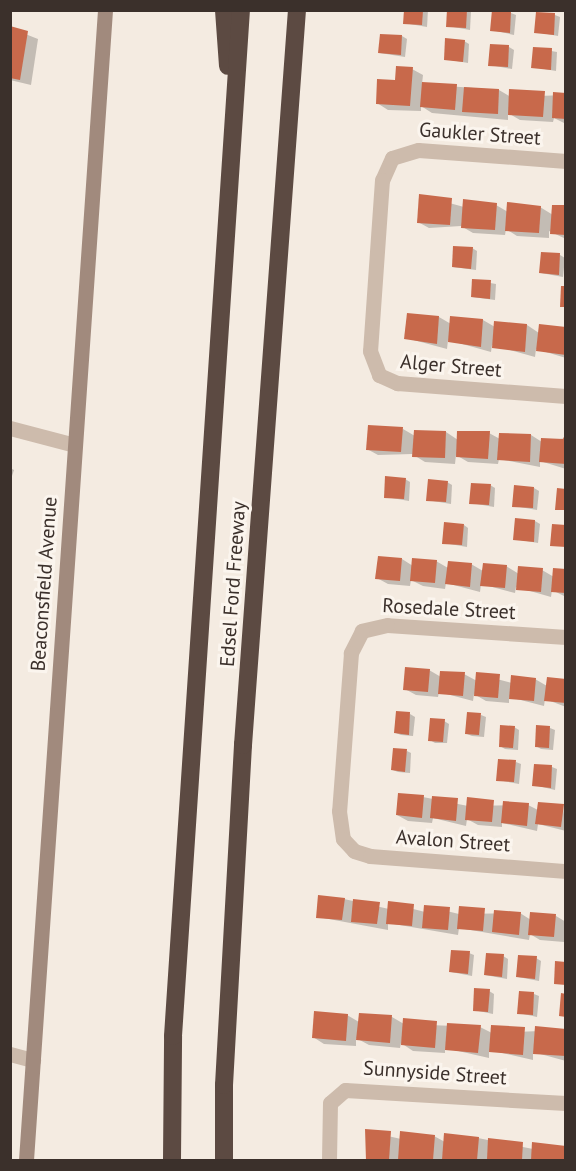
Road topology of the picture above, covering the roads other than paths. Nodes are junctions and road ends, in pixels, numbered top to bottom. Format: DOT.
graph roads {
  1 [pos="105,10"];
  2 [pos="224,10"];
  3 [pos="241,10"];
  4 [pos="297,10"];
  5 [pos="309,10"];
  6 [pos="294,64"];
  7 [pos="233,126"];
  8 [pos="566,161"];
  9 [pos="375,262"];
  10 [pos="566,396"];
  11 [pos="10,428"];
  12 [pos="75,445"];
  13 [pos="566,637"];
  14 [pos="343,838"];
  15 [pos="566,871"];
  16 [pos="10,1054"];
  17 [pos="33,1060"];
  18 [pos="566,1102"];
  19 [pos="26,1161"];
  20 [pos="172,1161"];
  21 [pos="224,1161"];
  22 [pos="329,1161"];
  1 -- 12 [label="street, Beaconsfield Avenue"];
  2 -- 7 [label="highway"];
  3 -- 7 [label="highway, Edsel Ford Freeway"];
  4 -- 6 [label="highway, Edsel Ford Freeway"];
  5 -- 6 [label="highway"];
  6 -- 21 [label="highway, Edsel Ford Freeway"];
  7 -- 20 [label="highway, Edsel Ford Freeway"];
  8 -- 9 [label="street, Gaukler Street"];
  9 -- 10 [label="street, Alger Street"];
  11 -- 12 [label="street"];
  12 -- 17 [label="street, Beaconsfield Avenue"];
  13 -- 14 [label="street, Rosedale Street"];
  14 -- 15 [label="street, Avalon Street"];
  16 -- 17 [label="street"];
  17 -- 19 [label="street, Beaconsfield Avenue"];
  18 -- 22 [label="street, Sunnyside Street"];
}
